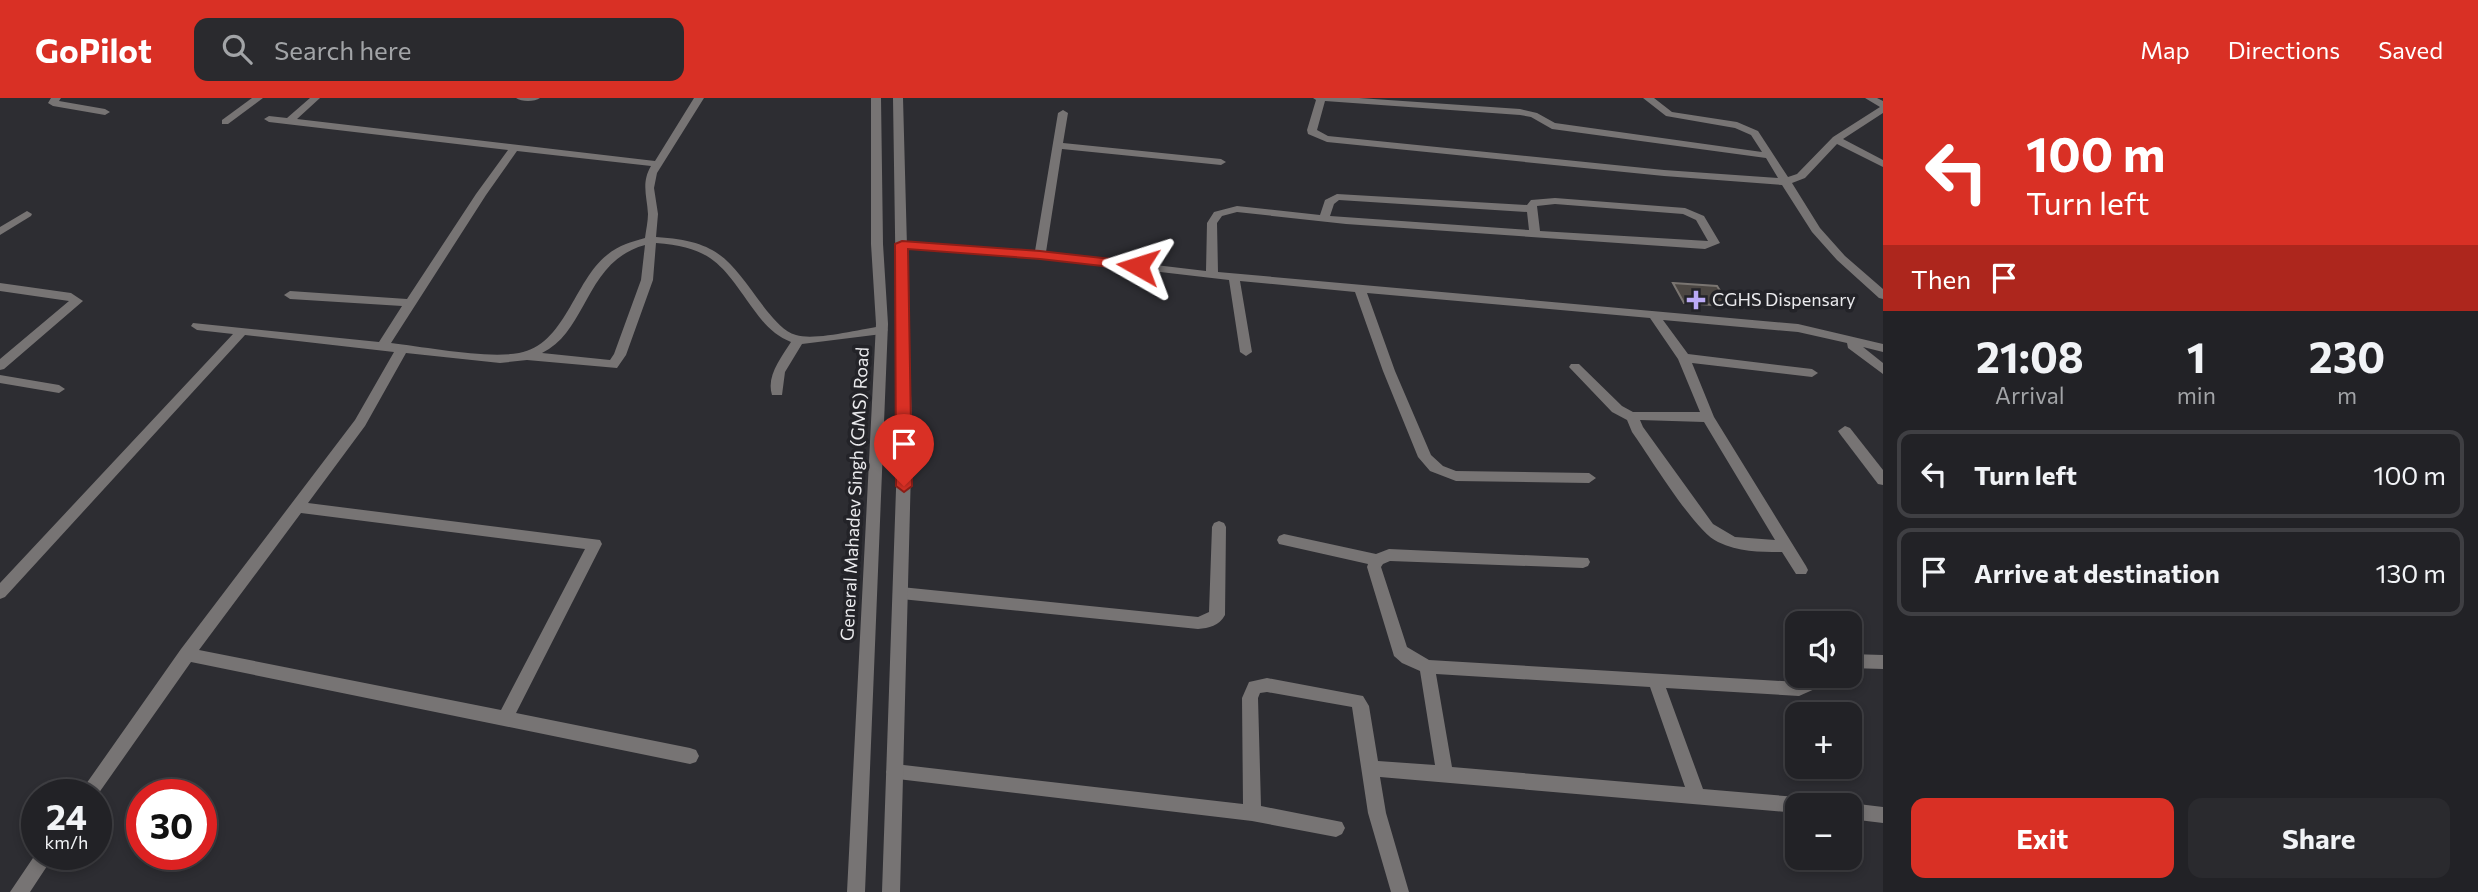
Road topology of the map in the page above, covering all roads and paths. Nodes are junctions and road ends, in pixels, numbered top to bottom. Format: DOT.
graph roads {
  1 [pos="56,98"];
  2 [pos="258,98"];
  3 [pos="316,98"];
  4 [pos="521,98"];
  5 [pos="535,98"];
  6 [pos="699,98"];
  7 [pos="876,98"];
  8 [pos="898,98"];
  9 [pos="1320,98"];
  10 [pos="1648,98"];
  11 [pos="1870,98"];
  12 [pos="1883,107"];
  13 [pos="105,112"];
  14 [pos="1063,113"];
  15 [pos="269,118"];
  16 [pos="290,121"];
  17 [pos="225,122"];
  18 [pos="1836,139"];
  19 [pos="1059,146"];
  20 [pos="514,148"];
  21 [pos="1882,150"];
  22 [pos="1862,151"];
  23 [pos="1769,156"];
  24 [pos="1221,162"];
  25 [pos="657,164"];
  26 [pos="1883,164"];
  27 [pos="1786,182"];
  28 [pos="1532,209"];
  29 [pos="27,214"];
  30 [pos="1324,219"];
  31 [pos="0,232"];
  32 [pos="1535,232"];
  33 [pos="649,240"];
  34 [pos="902,244"];
  35 [pos="1040,255"];
  36 [pos="1212,275"];
  37 [pos="1234,277"];
  38 [pos="0,287"];
  39 [pos="1360,288"];
  40 [pos="290,295"];
  41 [pos="1883,295"];
  42 [pos="411,303"];
  43 [pos="1653,314"];
  44 [pos="197,326"];
  45 [pos="882,330"];
  46 [pos="242,331"];
  47 [pos="798,340"];
  48 [pos="1847,341"];
  49 [pos="382,347"];
  50 [pos="1883,348"];
  51 [pos="402,349"];
  52 [pos="1246,352"];
  53 [pos="528,356"];
  54 [pos="1684,358"];
  55 [pos="0,366"];
  56 [pos="1575,367"];
  57 [pos="1883,370"];
  58 [pos="1812,373"];
  59 [pos="0,379"];
  60 [pos="58,390"];
  61 [pos="777,392"];
  62 [pos="1632,417"];
  63 [pos="1708,417"];
  64 [pos="1845,431"];
  65 [pos="1589,478"];
  66 [pos="1883,480"];
  67 [pos="297,507"];
  68 [pos="1219,527"];
  69 [pos="1284,540"];
  70 [pos="1786,546"];
  71 [pos="1377,560"];
  72 [pos="1583,562"];
  73 [pos="1801,570"];
  74 [pos="8,576"];
  75 [pos="0,593"];
  76 [pos="901,593"];
  77 [pos="187,654"];
  78 [pos="1862,661"];
  79 [pos="1883,662"];
  80 [pos="1427,667"];
  81 [pos="1655,680"];
  82 [pos="1801,688"];
  83 [pos="505,718"];
  84 [pos="690,756"];
  85 [pos="1372,768"];
  86 [pos="895,772"];
  87 [pos="1445,775"];
  88 [pos="99,779"];
  89 [pos="1697,795"];
  90 [pos="1785,804"];
  91 [pos="1862,812"];
  92 [pos="1252,813"];
  93 [pos="1883,815"];
  94 [pos="1336,828"];
  95 [pos="35,870"];
  96 [pos="19,892"];
  97 [pos="856,892"];
  98 [pos="891,892"];
  99 [pos="1400,892"];
  1 -- 13 [label="street"];
  2 -- 17 [label="street"];
  3 -- 16 [label="street"];
  4 -- 5 [label="street"];
  6 -- 25 [label="street"];
  7 -- 45 [label="street, General Mahadev Singh (GMS) Road"];
  8 -- 34 [label="street"];
  9 -- 23 [label="street"];
  9 -- 27 [label="street"];
  10 -- 23 [label="street"];
  11 -- 12 [label="street"];
  12 -- 18 [label="street"];
  14 -- 19 [label="street"];
  15 -- 16 [label="street"];
  16 -- 20 [label="street"];
  18 -- 22 [label="street"];
  18 -- 27 [label="street"];
  19 -- 24 [label="street"];
  19 -- 35 [label="street"];
  20 -- 25 [label="street"];
  20 -- 42 [label="street"];
  21 -- 22 [label="street"];
  22 -- 26 [label="street"];
  23 -- 27 [label="street"];
  25 -- 33 [label="street"];
  27 -- 41 [label="street"];
  28 -- 30 [label="street"];
  28 -- 32 [label="street"];
  28 -- 32 [label="street"];
  29 -- 31 [label="street"];
  30 -- 32 [label="street"];
  30 -- 36 [label="street"];
  33 -- 47 [label="street"];
  33 -- 53 [label="street"];
  33 -- 53 [label="street"];
  34 -- 35 [label="street"];
  34 -- 76 [label="street"];
  35 -- 36 [label="street"];
  36 -- 37 [label="street"];
  37 -- 39 [label="street"];
  37 -- 52 [label="street"];
  38 -- 55 [label="street"];
  39 -- 43 [label="street"];
  39 -- 65 [label="street"];
  40 -- 42 [label="street"];
  42 -- 49 [label="street"];
  43 -- 48 [label="street"];
  43 -- 54 [label="street"];
  44 -- 46 [label="street"];
  45 -- 47 [label="street"];
  45 -- 97 [label="street, General Mahadev Singh (GMS) Road"];
  46 -- 49 [label="street"];
  46 -- 74 [label="street"];
  47 -- 61 [label="street"];
  48 -- 50 [label="street"];
  48 -- 57 [label="street"];
  49 -- 51 [label="street"];
  51 -- 53 [label="street"];
  51 -- 67 [label="street"];
  54 -- 58 [label="street"];
  54 -- 63 [label="street"];
  56 -- 62 [label="street"];
  59 -- 60 [label="street"];
  62 -- 63 [label="street"];
  62 -- 70 [label="street"];
  63 -- 70 [label="street"];
  64 -- 66 [label="street"];
  67 -- 77 [label="street"];
  67 -- 83 [label="street"];
  68 -- 76 [label="street"];
  69 -- 71 [label="street"];
  70 -- 73 [label="street"];
  71 -- 72 [label="street"];
  71 -- 80 [label="street"];
  74 -- 75 [label="street"];
  76 -- 86 [label="street"];
  77 -- 83 [label="street"];
  77 -- 88 [label="street"];
  78 -- 79 [label="street"];
  80 -- 81 [label="street"];
  80 -- 87 [label="street"];
  81 -- 82 [label="street"];
  81 -- 89 [label="street"];
  83 -- 84 [label="street"];
  85 -- 87 [label="street"];
  85 -- 92 [label="street"];
  85 -- 99 [label="street"];
  86 -- 92 [label="street"];
  86 -- 98 [label="street"];
  87 -- 89 [label="street"];
  89 -- 90 [label="street"];
  91 -- 93 [label="street"];
  92 -- 94 [label="street"];
  95 -- 96 [label="street"];
}
